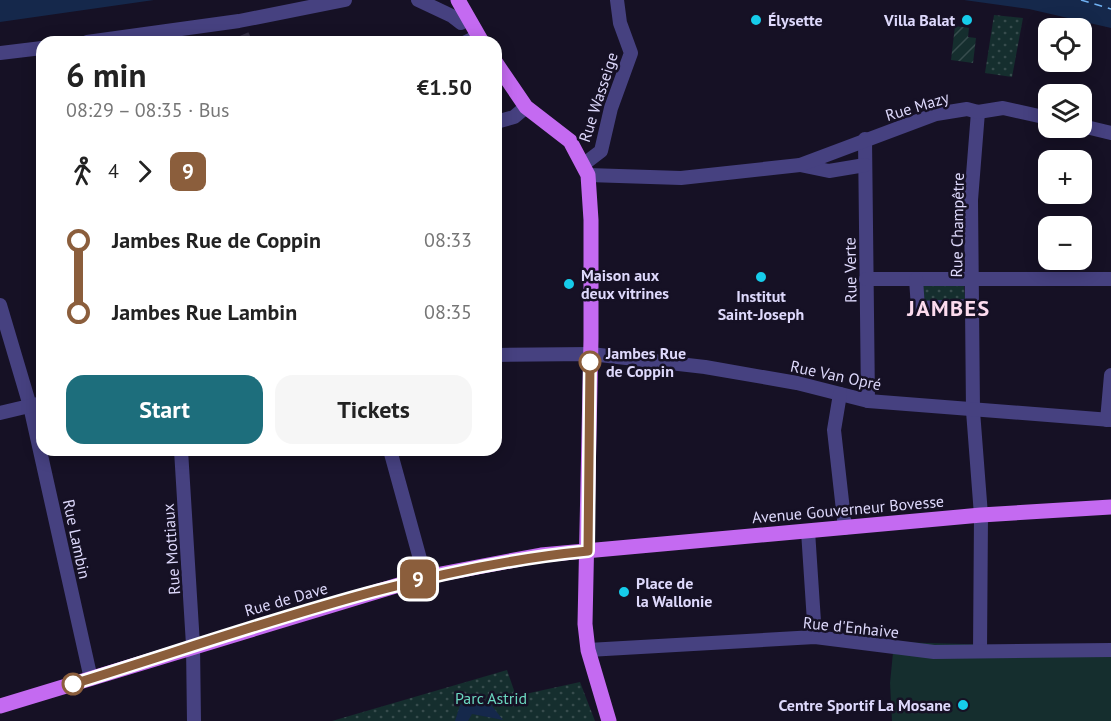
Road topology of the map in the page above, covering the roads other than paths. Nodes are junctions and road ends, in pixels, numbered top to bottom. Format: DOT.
graph roads {
  1 [pos="345,0"];
  2 [pos="418,0"];
  3 [pos="458,0"];
  4 [pos="618,0"];
  5 [pos="468,19"];
  6 [pos="160,36"];
  7 [pos="474,36"];
  8 [pos="36,49"];
  9 [pos="0,53"];
  10 [pos="502,72"];
  11 [pos="526,107"];
  12 [pos="978,112"];
  13 [pos="1038,116"];
  14 [pos="502,120"];
  15 [pos="1092,128"];
  16 [pos="1111,133"];
  17 [pos="865,139"];
  18 [pos="800,165"];
  19 [pos="865,165"];
  20 [pos="586,170"];
  21 [pos="867,279"];
  22 [pos="916,279"];
  23 [pos="972,279"];
  24 [pos="1111,279"];
  25 [pos="0,305"];
  26 [pos="972,306"];
  27 [pos="591,354"];
  28 [pos="502,355"];
  29 [pos="1111,375"];
  30 [pos="840,394"];
  31 [pos="868,401"];
  32 [pos="36,404"];
  33 [pos="974,411"];
  34 [pos="0,413"];
  35 [pos="1109,420"];
  36 [pos="46,456"];
  37 [pos="181,456"];
  38 [pos="392,456"];
  39 [pos="1111,507"];
  40 [pos="981,515"];
  41 [pos="845,528"];
  42 [pos="808,531"];
  43 [pos="588,551"];
  44 [pos="425,577"];
  45 [pos="815,637"];
  46 [pos="193,645"];
  47 [pos="588,650"];
  48 [pos="1111,650"];
  49 [pos="980,651"];
  50 [pos="91,679"];
  51 [pos="0,706"];
  52 [pos="194,721"];
  53 [pos="609,721"];
  1 -- 6 [label="street"];
  2 -- 5 [label="street"];
  3 -- 5 [label="main road"];
  4 -- 20 [label="street, Rue Wasseige"];
  5 -- 7 [label="main road"];
  8 -- 9 [label="street"];
  10 -- 11 [label="main road"];
  11 -- 14 [label="street"];
  11 -- 20 [label="main road"];
  12 -- 13 [label="street, Rue Mazy"];
  12 -- 17 [label="street, Rue Mazy"];
  12 -- 23 [label="street, Rue Champêtre"];
  15 -- 16 [label="street"];
  17 -- 18 [label="street, Rue Mazy"];
  17 -- 19 [label="street, Rue Verte"];
  18 -- 19 [label="street, Rue Mazy"];
  18 -- 20 [label="street, Rue Mazy"];
  19 -- 21 [label="street, Rue Verte"];
  20 -- 27 [label="main road"];
  21 -- 22 [label="street"];
  21 -- 31 [label="street, Rue Verte"];
  22 -- 23 [label="street"];
  22 -- 26 [label="street"];
  23 -- 24 [label="street"];
  23 -- 26 [label="street, Rue Champêtre"];
  25 -- 32 [label="street, Rue Lambin"];
  26 -- 33 [label="street, Rue Champêtre"];
  27 -- 28 [label="street, Rue Van Opré"];
  27 -- 30 [label="street, Rue Van Opré"];
  27 -- 43 [label="main road"];
  29 -- 35 [label="street"];
  30 -- 31 [label="street, Rue Van Opré"];
  30 -- 41 [label="street"];
  31 -- 33 [label="street, Rue Van Opré"];
  32 -- 34 [label="street"];
  33 -- 35 [label="street, Rue Van Opré"];
  33 -- 40 [label="street, Rue Champêtre"];
  36 -- 50 [label="street, Rue Lambin"];
  37 -- 46 [label="street, Rue Mottiaux"];
  38 -- 44 [label="street"];
  39 -- 40 [label="main road, Avenue Gouverneur Bovesse"];
  40 -- 41 [label="main road, Avenue Gouverneur Bovesse"];
  40 -- 49 [label="street, Rue Champêtre"];
  41 -- 42 [label="main road, Avenue Gouverneur Bovesse"];
  42 -- 43 [label="main road, Avenue Gouverneur Bovesse"];
  42 -- 45 [label="street"];
  43 -- 44 [label="main road, Rue de Dave"];
  43 -- 47 [label="main road"];
  44 -- 46 [label="main road, Rue de Dave"];
  45 -- 47 [label="street, Rue d'Enhaive"];
  45 -- 49 [label="street, Rue d'Enhaive"];
  46 -- 50 [label="main road, Rue de Dave"];
  46 -- 52 [label="street, Rue Mottiaux"];
  47 -- 53 [label="main road"];
  48 -- 49 [label="street, Rue d'Enhaive"];
  50 -- 51 [label="main road, Rue de Dave"];
}
